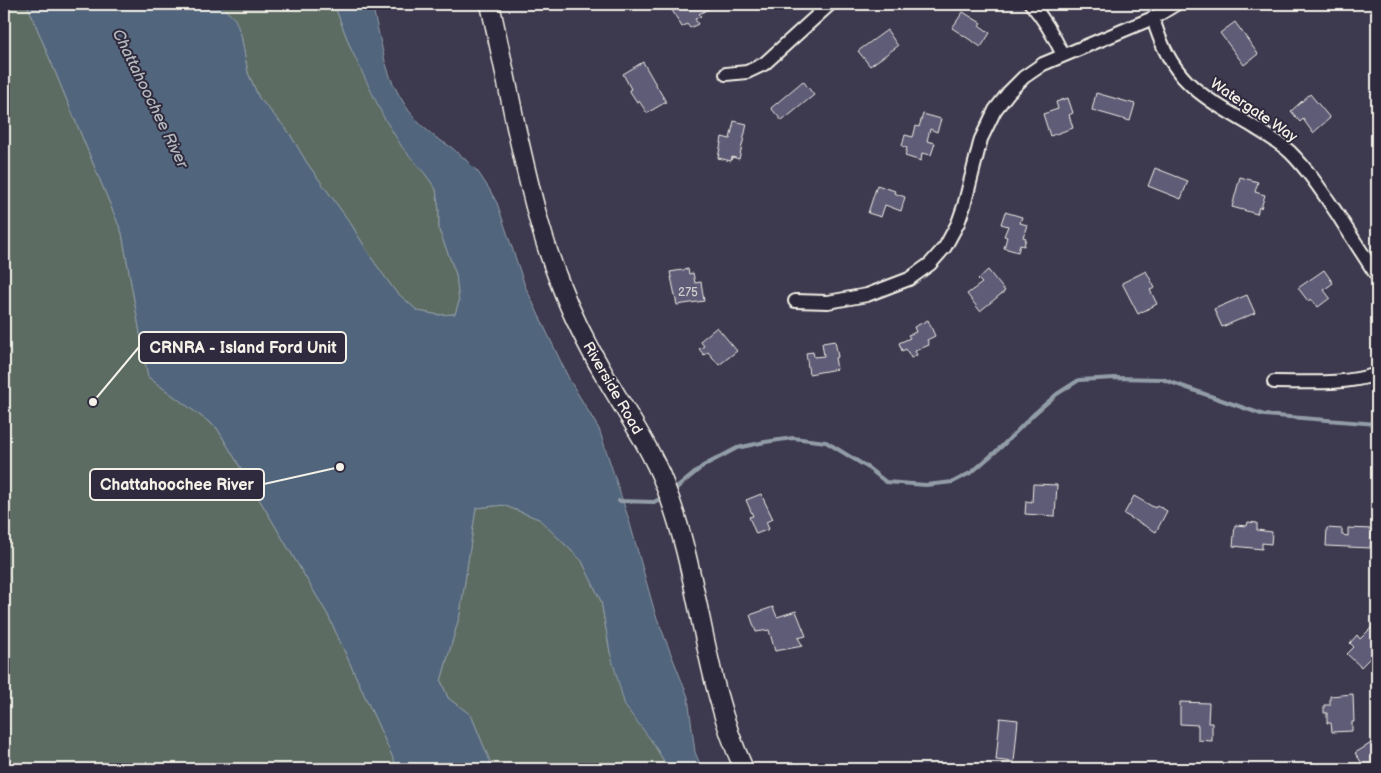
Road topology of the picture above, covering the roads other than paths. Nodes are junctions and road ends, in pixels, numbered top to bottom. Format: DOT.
graph roads {
  1 [pos="490,4"];
  2 [pos="830,4"];
  3 [pos="1031,4"];
  4 [pos="1176,4"];
  5 [pos="1154,18"];
  6 [pos="1063,55"];
  7 [pos="726,74"];
  8 [pos="1377,276"];
  9 [pos="795,301"];
  10 [pos="1377,374"];
  11 [pos="1274,382"];
  12 [pos="744,769"];
  1 -- 12 [label="street, Riverside Road"];
  2 -- 7 [label="street"];
  3 -- 6 [label="street"];
  4 -- 5 [label="street"];
  5 -- 6 [label="street"];
  5 -- 8 [label="street, Watergate Way"];
  6 -- 9 [label="street"];
  10 -- 11 [label="street"];
}
